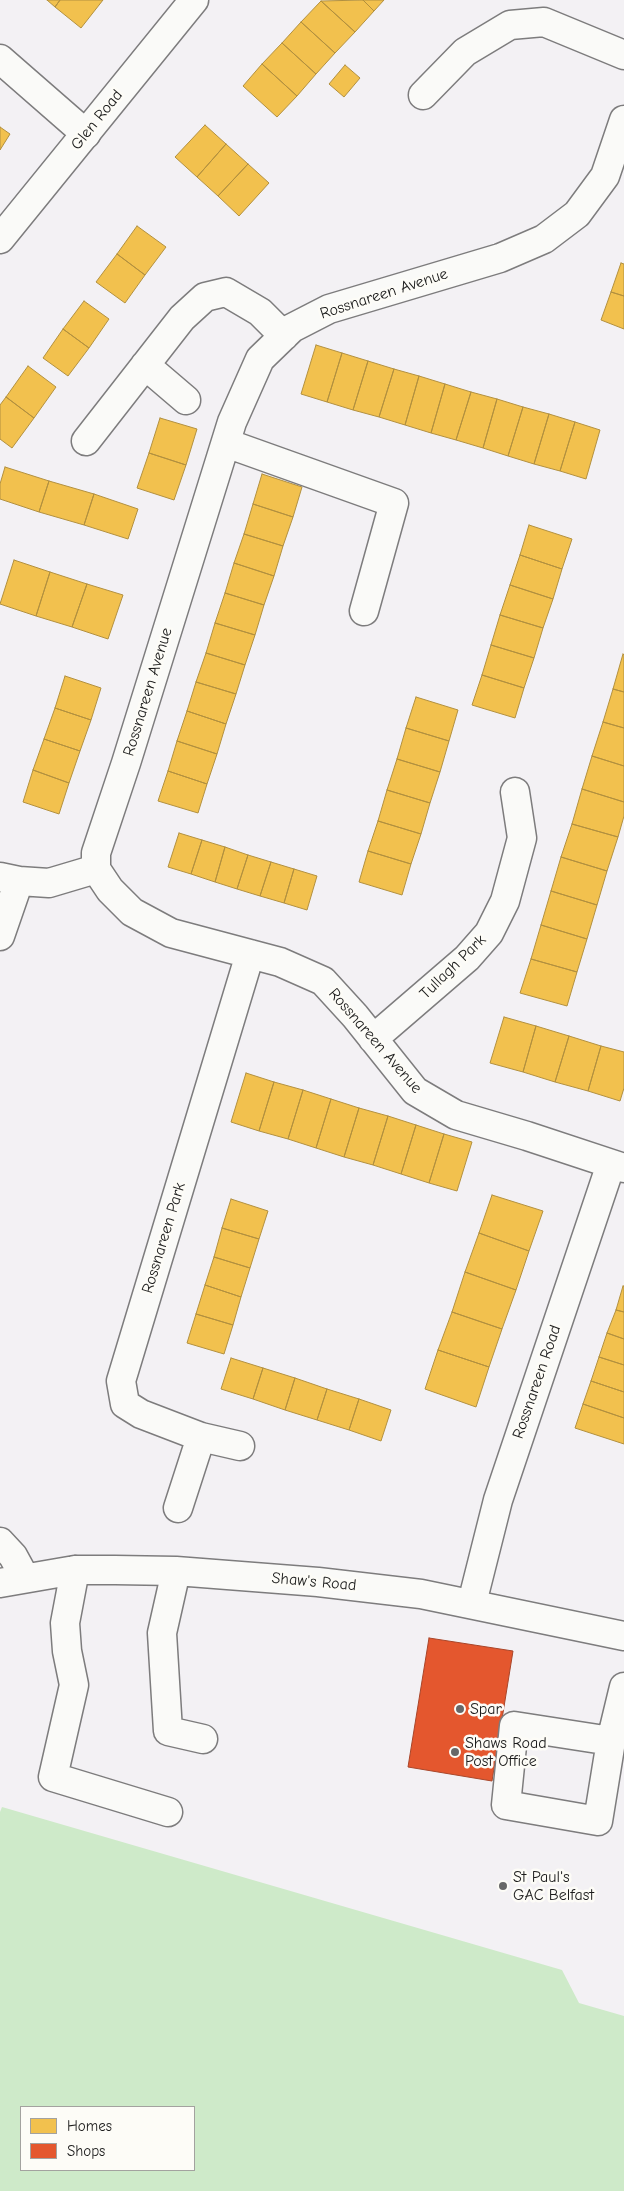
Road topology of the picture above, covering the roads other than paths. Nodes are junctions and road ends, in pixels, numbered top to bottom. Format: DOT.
graph roads {
  1 [pos="194,0"];
  2 [pos="624,55"];
  3 [pos="0,59"];
  4 [pos="423,95"];
  5 [pos="624,120"];
  6 [pos="86,134"];
  7 [pos="0,239"];
  8 [pos="284,336"];
  9 [pos="145,365"];
  10 [pos="186,400"];
  11 [pos="86,442"];
  12 [pos="226,443"];
  13 [pos="364,611"];
  14 [pos="515,792"];
  15 [pos="96,869"];
  16 [pos="9,879"];
  17 [pos="0,936"];
  18 [pos="250,954"];
  19 [pos="373,1039"];
  20 [pos="617,1166"];
  21 [pos="201,1437"];
  22 [pos="240,1446"];
  23 [pos="178,1508"];
  24 [pos="0,1542"];
  25 [pos="75,1570"];
  26 [pos="176,1572"];
  27 [pos="13,1580"];
  28 [pos="472,1603"];
  29 [pos="624,1636"];
  30 [pos="624,1686"];
  31 [pos="203,1739"];
  32 [pos="611,1741"];
  33 [pos="168,1812"];
  1 -- 6 [label="street, Glen Road"];
  2 -- 4 [label="street"];
  3 -- 6 [label="street"];
  5 -- 8 [label="street, Rossnareen Avenue"];
  6 -- 7 [label="street, Glen Road"];
  8 -- 9 [label="street"];
  8 -- 12 [label="street, Rossnareen Avenue"];
  9 -- 10 [label="street"];
  9 -- 11 [label="street"];
  12 -- 13 [label="street"];
  12 -- 15 [label="street, Rossnareen Avenue"];
  14 -- 19 [label="street, Tullagh Park"];
  15 -- 16 [label="street"];
  15 -- 18 [label="street, Rossnareen Avenue"];
  16 -- 17 [label="street"];
  18 -- 19 [label="street, Rossnareen Avenue"];
  18 -- 21 [label="street, Rossnareen Park"];
  19 -- 20 [label="street, Rossnareen Avenue"];
  20 -- 28 [label="street, Rossnareen Road"];
  21 -- 22 [label="street, Rossnareen Park"];
  21 -- 23 [label="street"];
  24 -- 27 [label="street"];
  25 -- 26 [label="street, Shaw's Road"];
  25 -- 27 [label="street, Shaw's Road"];
  25 -- 33 [label="street"];
  26 -- 28 [label="street, Shaw's Road"];
  26 -- 31 [label="street"];
  28 -- 29 [label="street, Shaw's Road"];
  30 -- 32 [label="street"];
  32 -- 32 [label="street"];
}
